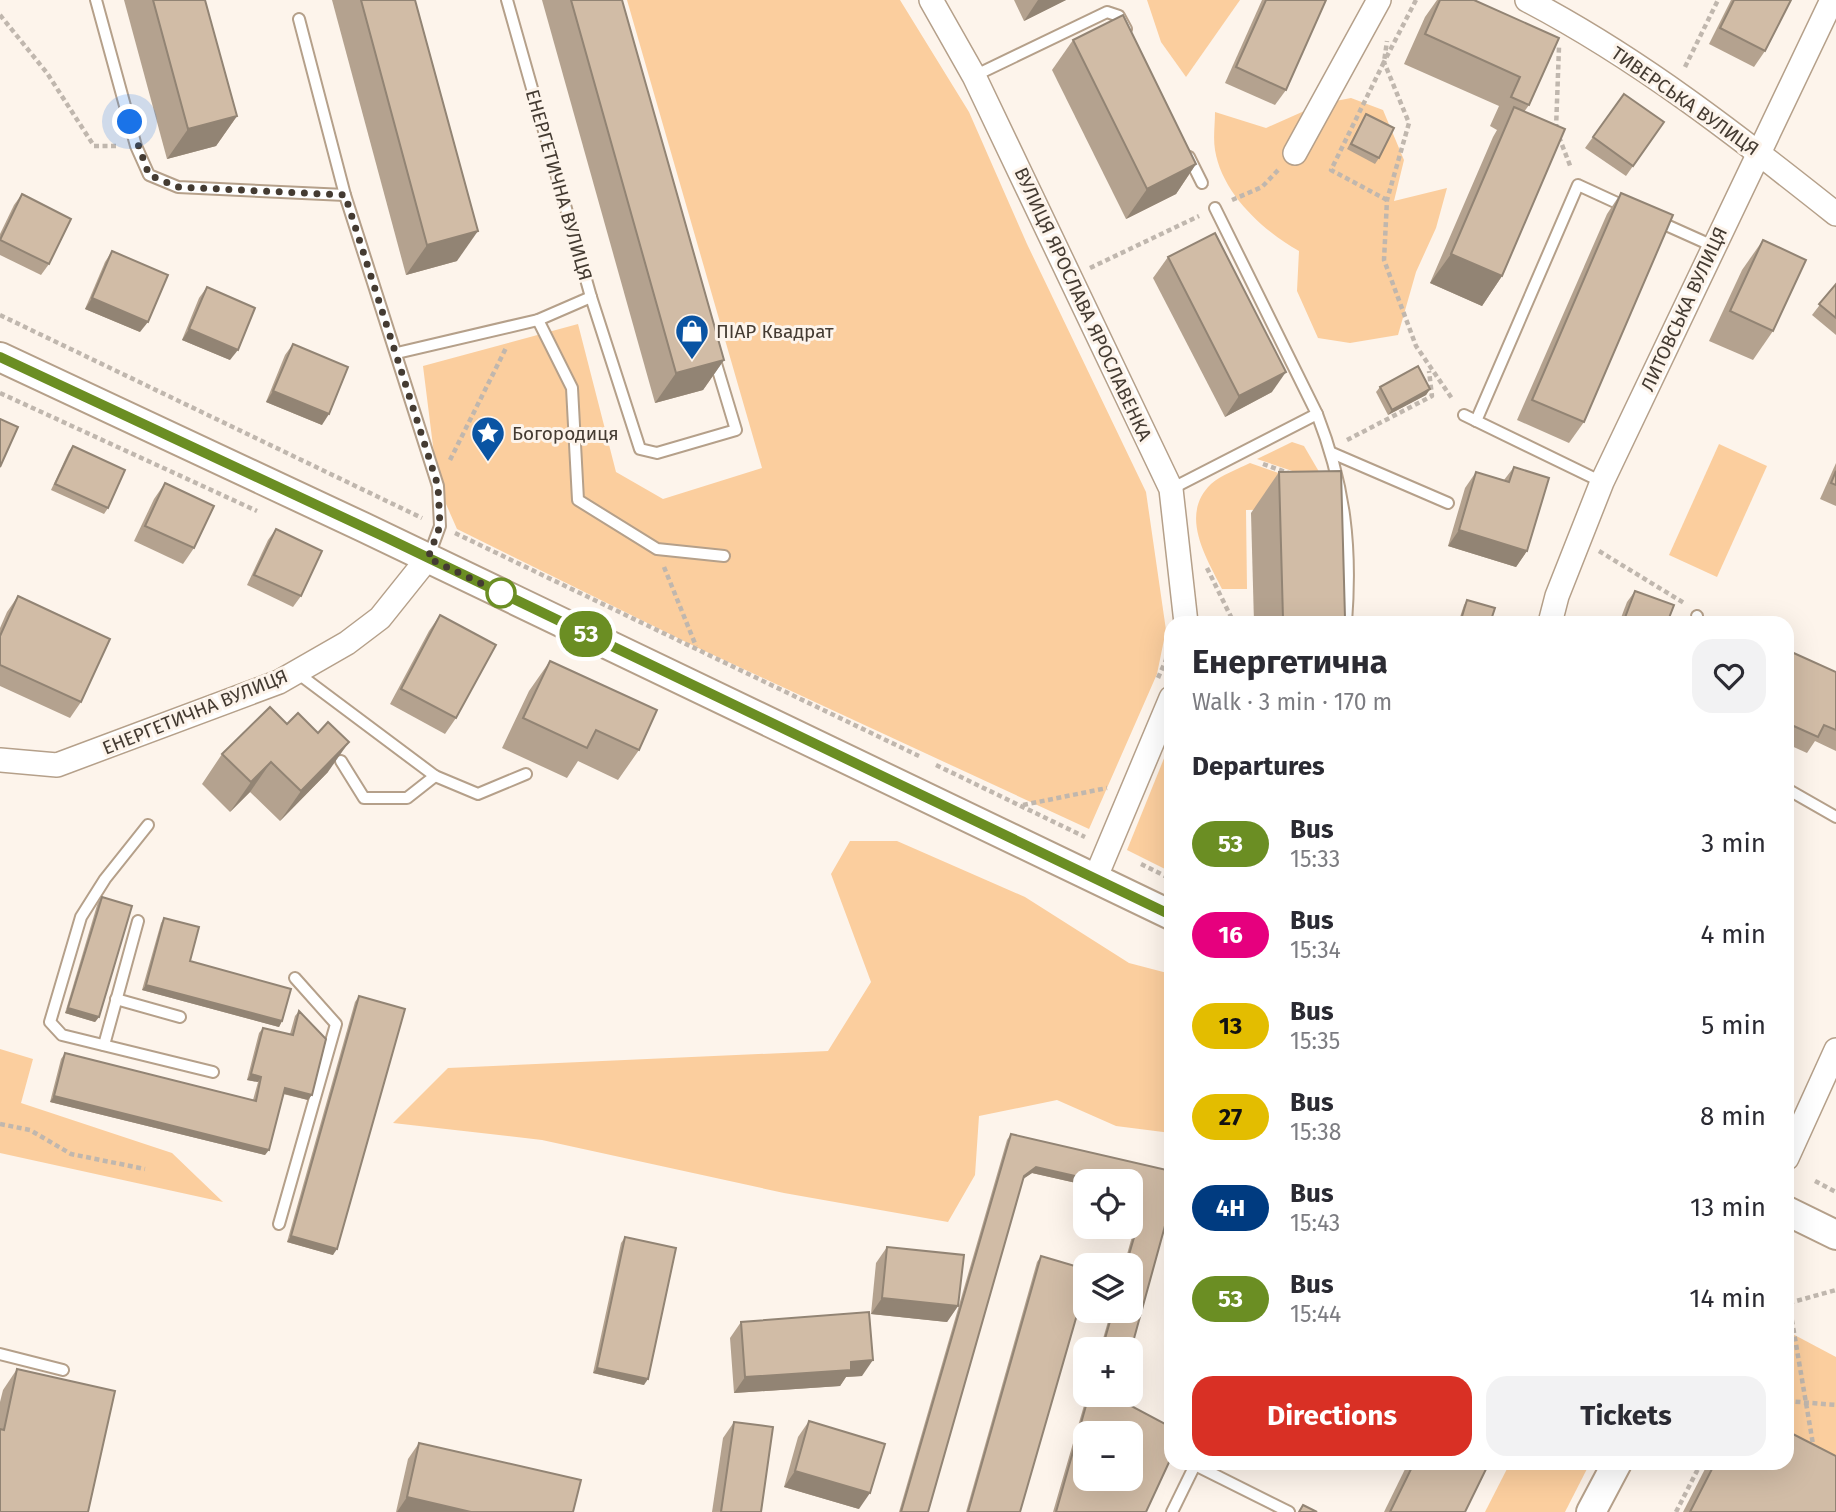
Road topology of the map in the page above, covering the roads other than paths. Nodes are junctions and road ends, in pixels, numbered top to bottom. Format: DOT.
graph roads {
  1 [pos="96,0"];
  2 [pos="507,0"];
  3 [pos="931,0"];
  4 [pos="1101,0"];
  5 [pos="1379,0"];
  6 [pos="1527,0"];
  7 [pos="1832,0"];
  8 [pos="1107,12"];
  9 [pos="299,19"];
  10 [pos="1131,40"];
  11 [pos="974,76"];
  12 [pos="1184,147"];
  13 [pos="1758,152"];
  14 [pos="1301,155"];
  15 [pos="1202,183"];
  16 [pos="345,195"];
  17 [pos="1215,208"];
  18 [pos="1836,214"];
  19 [pos="1713,246"];
  20 [pos="591,297"];
  21 [pos="538,320"];
  22 [pos="713,350"];
  23 [pos="397,353"];
  24 [pos="0,357"];
  25 [pos="1317,414"];
  26 [pos="1464,415"];
  27 [pos="1476,421"];
  28 [pos="1332,453"];
  29 [pos="1602,482"];
  30 [pos="1171,489"];
  31 [pos="1448,503"];
  32 [pos="724,556"];
  33 [pos="428,558"];
  34 [pos="1177,616"];
  35 [pos="1346,616"];
  36 [pos="1552,616"];
  37 [pos="296,672"];
  38 [pos="1163,692"];
  39 [pos="0,760"];
  40 [pos="341,761"];
  41 [pos="526,774"];
  42 [pos="435,776"];
  43 [pos="1794,793"];
  44 [pos="1836,817"];
  45 [pos="148,825"];
  46 [pos="1095,879"];
  47 [pos="1164,912"];
  48 [pos="138,921"];
  49 [pos="295,978"];
  50 [pos="116,999"];
  51 [pos="180,1017"];
  52 [pos="104,1045"];
  53 [pos="1836,1050"];
  54 [pos="213,1072"];
  55 [pos="1794,1143"];
  56 [pos="1794,1214"];
  57 [pos="279,1224"];
  58 [pos="1836,1235"];
  59 [pos="0,1354"];
  60 [pos="63,1370"];
  61 [pos="1193,1470"];
  62 [pos="1208,1470"];
  63 [pos="1613,1470"];
  64 [pos="1171,1512"];
  65 [pos="1289,1512"];
  66 [pos="1591,1512"];
  1 -- 16 [label="lane"];
  2 -- 20 [label="lane, ЕНЕРГЕТИЧНА ВУЛИЦЯ"];
  3 -- 11 [label="street, ВУЛИЦЯ ЯРОСЛАВА ЯРОСЛАВЕНКА"];
  4 -- 8 [label="lane"];
  5 -- 14 [label="street"];
  6 -- 13 [label="street, ТИВЕРСЬКА ВУЛИЦЯ"];
  7 -- 13 [label="street, ЛИТОВСЬКА ВУЛИЦЯ"];
  8 -- 10 [label="lane"];
  8 -- 11 [label="lane"];
  9 -- 16 [label="lane, ЕНЕРГЕТИЧНА ВУЛИЦЯ"];
  11 -- 30 [label="street, ВУЛИЦЯ ЯРОСЛАВА ЯРОСЛАВЕНКА"];
  12 -- 15 [label="lane"];
  13 -- 18 [label="street, ТИВЕРСЬКА ВУЛИЦЯ"];
  13 -- 19 [label="street, ЛИТОВСЬКА ВУЛИЦЯ"];
  16 -- 23 [label="lane, ЕНЕРГЕТИЧНА ВУЛИЦЯ"];
  17 -- 25 [label="lane"];
  19 -- 27 [label="lane"];
  19 -- 29 [label="street, ЛИТОВСЬКА ВУЛИЦЯ"];
  20 -- 21 [label="lane, ЕНЕРГЕТИЧНА ВУЛИЦЯ"];
  20 -- 22 [label="lane"];
  21 -- 23 [label="lane, ЕНЕРГЕТИЧНА ВУЛИЦЯ"];
  21 -- 32 [label="lane"];
  23 -- 33 [label="lane, ЕНЕРГЕТИЧНА ВУЛИЦЯ"];
  24 -- 33 [label="street"];
  25 -- 28 [label="lane"];
  25 -- 30 [label="lane"];
  26 -- 27 [label="lane"];
  27 -- 29 [label="lane"];
  28 -- 31 [label="lane"];
  28 -- 35 [label="lane"];
  29 -- 36 [label="street, ЛИТОВСЬКА ВУЛИЦЯ"];
  30 -- 34 [label="street, ВУЛИЦЯ ЯРОСЛАВА ЯРОСЛАВЕНКА"];
  33 -- 37 [label="street, ЕНЕРГЕТИЧНА ВУЛИЦЯ"];
  33 -- 46 [label="street"];
  37 -- 39 [label="street, ЕНЕРГЕТИЧНА ВУЛИЦЯ"];
  37 -- 42 [label="lane"];
  38 -- 46 [label="street"];
  40 -- 42 [label="lane"];
  41 -- 42 [label="lane"];
  43 -- 44 [label="lane"];
  45 -- 52 [label="lane"];
  46 -- 47 [label="street"];
  48 -- 50 [label="lane"];
  49 -- 57 [label="lane"];
  50 -- 51 [label="lane"];
  50 -- 52 [label="lane"];
  52 -- 54 [label="lane"];
  53 -- 55 [label="street"];
  56 -- 58 [label="street"];
  59 -- 60 [label="lane"];
  61 -- 64 [label="lane"];
  62 -- 65 [label="lane"];
  63 -- 66 [label="street"];
}
